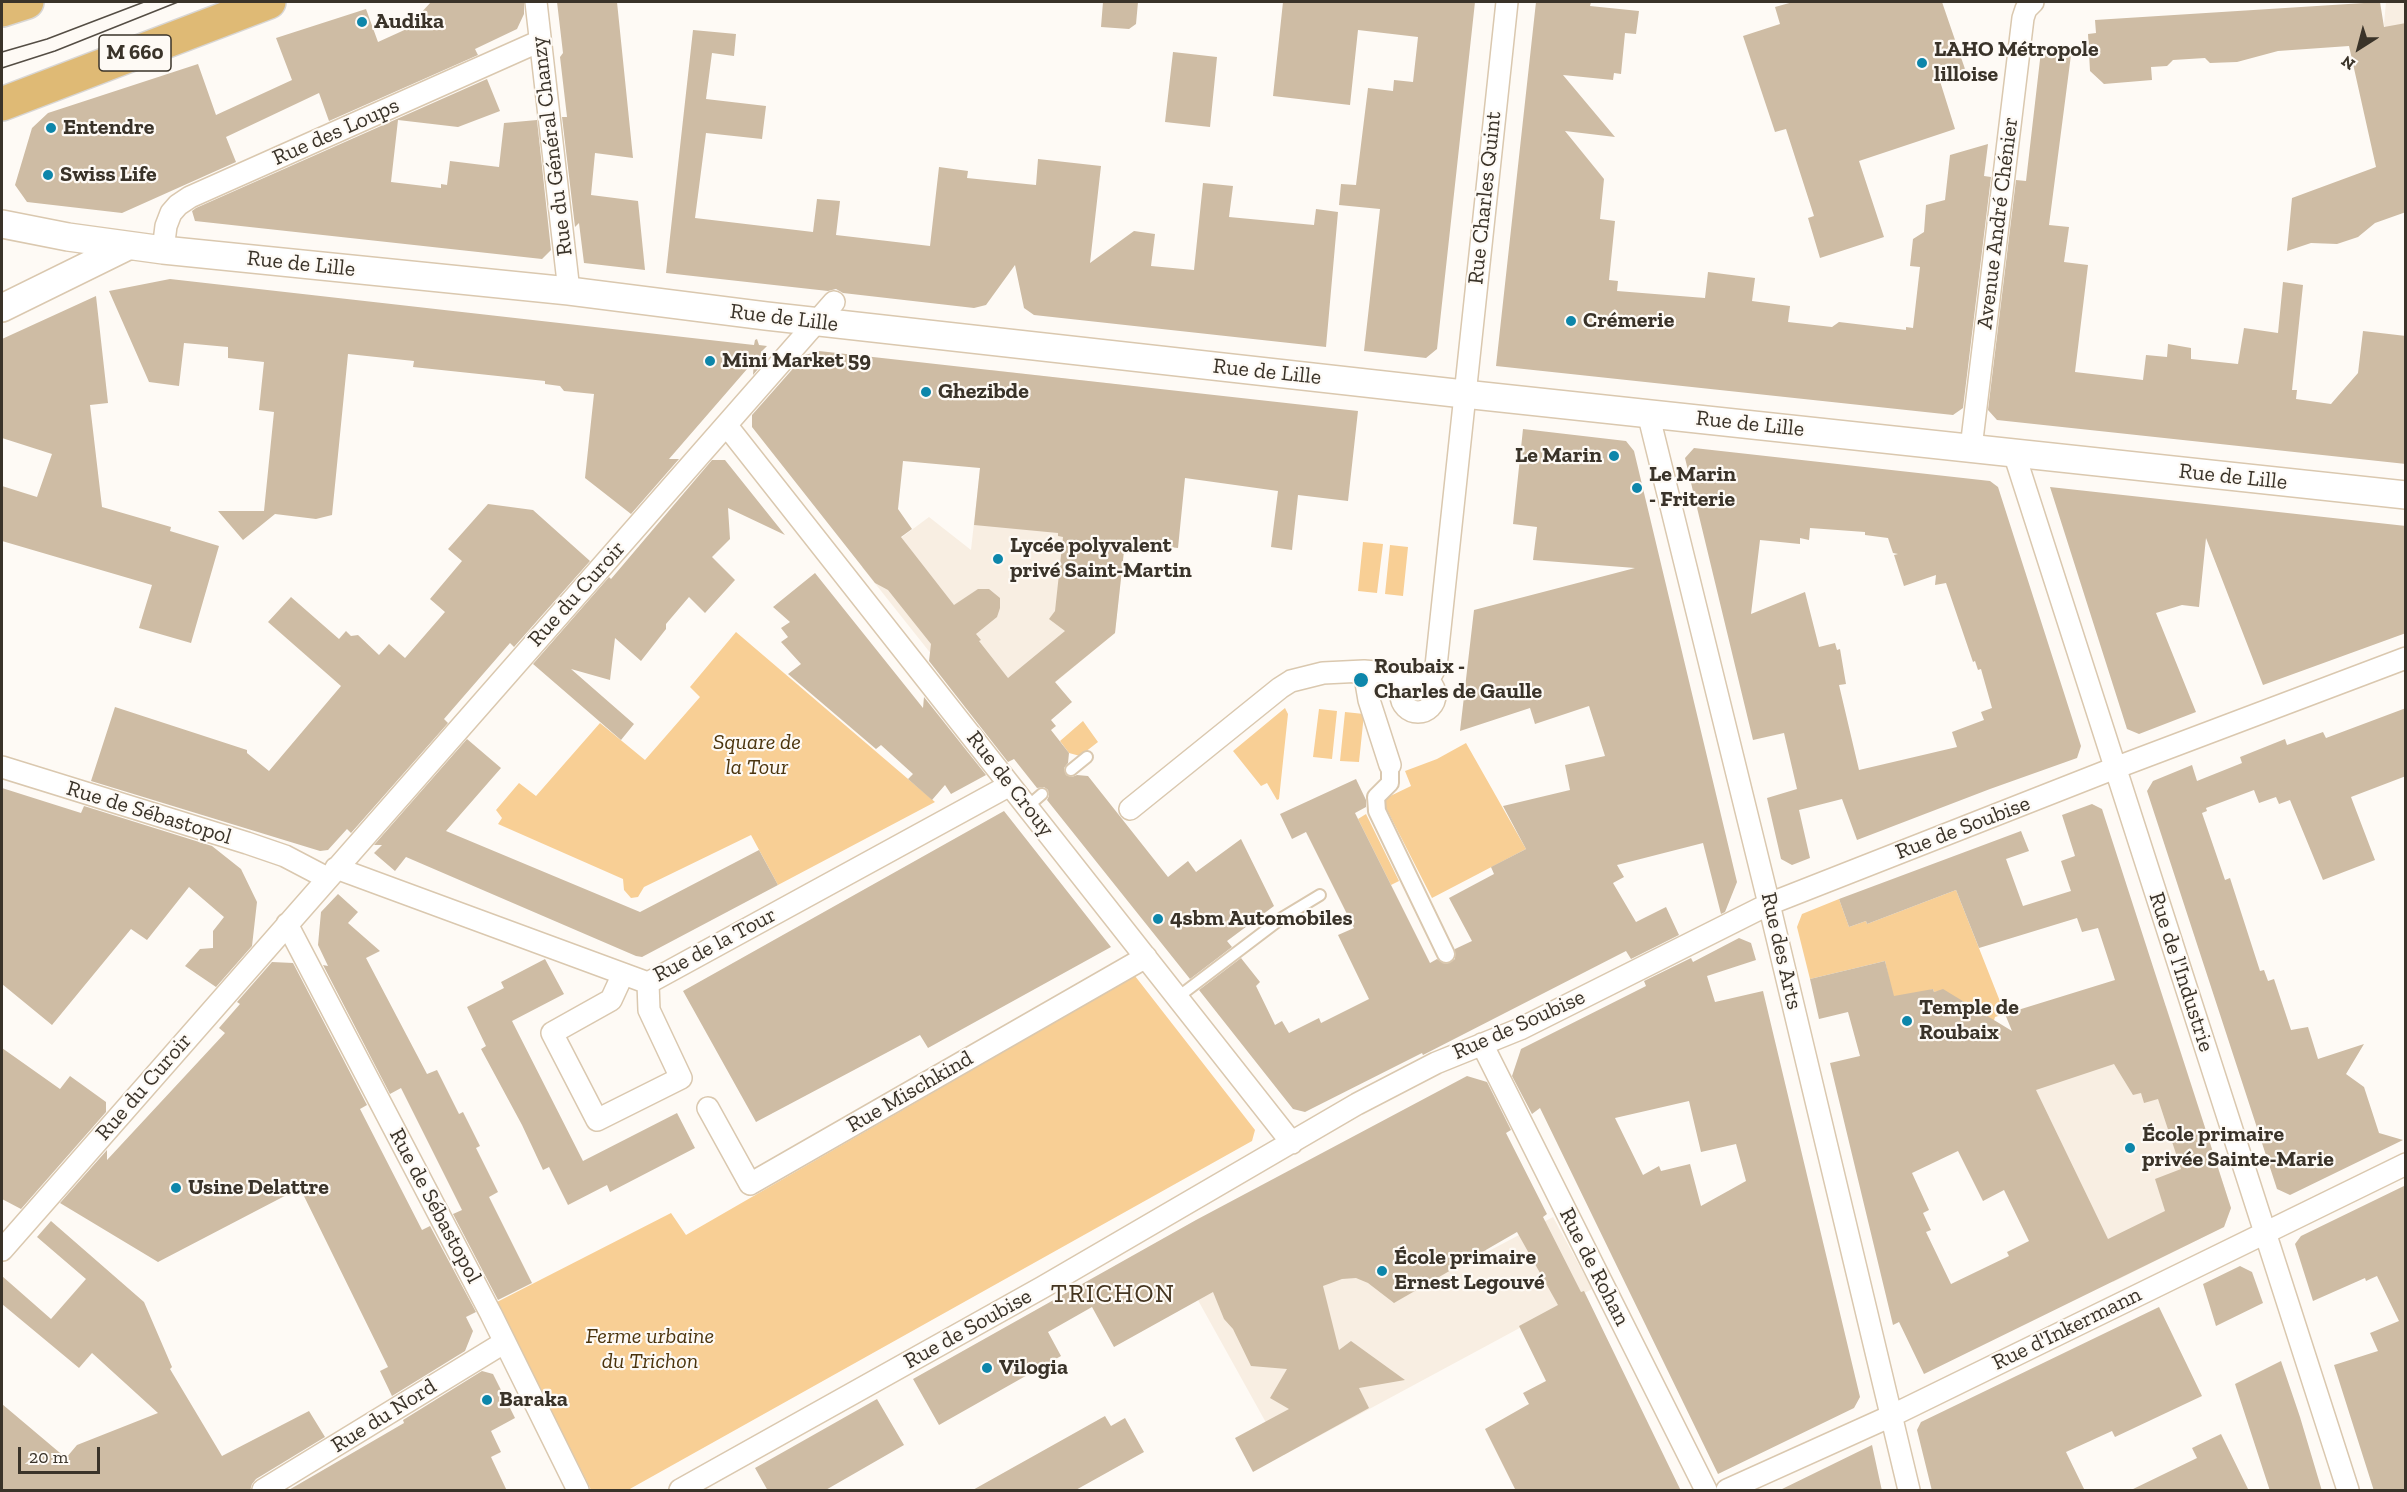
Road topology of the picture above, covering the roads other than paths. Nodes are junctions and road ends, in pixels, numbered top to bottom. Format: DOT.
graph roads {
  1 [pos="27,2"];
  2 [pos="269,2"];
  3 [pos="536,2"];
  4 [pos="1507,2"];
  5 [pos="2032,2"];
  6 [pos="2,10"];
  7 [pos="540,41"];
  8 [pos="2,104"];
  9 [pos="2,224"];
  10 [pos="128,246"];
  11 [pos="163,250"];
  12 [pos="569,291"];
  13 [pos="2,308"];
  14 [pos="826,312"];
  15 [pos="1465,385"];
  16 [pos="1648,413"];
  17 [pos="727,426"];
  18 [pos="1971,448"];
  19 [pos="2014,453"];
  20 [pos="2406,495"];
  21 [pos="2406,658"];
  22 [pos="1364,671"];
  23 [pos="1087,757"];
  24 [pos="1390,765"];
  25 [pos="2,767"];
  26 [pos="2115,768"];
  27 [pos="1071,770"];
  28 [pos="1010,785"];
  29 [pos="1130,809"];
  30 [pos="331,873"];
  31 [pos="1320,894"];
  32 [pos="1769,904"];
  33 [pos="287,924"];
  34 [pos="1446,954"];
  35 [pos="1146,957"];
  36 [pos="624,974"];
  37 [pos="648,983"];
  38 [pos="1178,997"];
  39 [pos="1482,1044"];
  40 [pos="708,1108"];
  41 [pos="1292,1143"];
  42 [pos="2406,1164"];
  43 [pos="2265,1233"];
  44 [pos="2,1250"];
  45 [pos="505,1342"];
  46 [pos="1891,1416"];
  47 [pos="263,1491"];
  48 [pos="578,1491"];
  49 [pos="680,1491"];
  50 [pos="1706,1491"];
  51 [pos="1727,1491"];
  52 [pos="1909,1491"];
  53 [pos="2348,1491"];
  1 -- 6 [label="main road"];
  2 -- 8 [label="main road, M 660"];
  3 -- 7 [label="street, Rue du Général Chanzy"];
  4 -- 15 [label="street, Rue Charles Quint"];
  5 -- 18 [label="street, Avenue André Chénier"];
  7 -- 11 [label="street, Rue des Loups"];
  7 -- 12 [label="street, Rue du Général Chanzy"];
  9 -- 10 [label="street, Rue de Lille"];
  10 -- 11 [label="street, Rue de Lille"];
  10 -- 13 [label="street"];
  11 -- 12 [label="street, Rue de Lille"];
  12 -- 14 [label="street, Rue de Lille"];
  14 -- 15 [label="street, Rue de Lille"];
  14 -- 17 [label="street, Rue du Curoir"];
  15 -- 16 [label="street, Rue de Lille"];
  15 -- 22 [label="street, Rue Charles Quint"];
  16 -- 18 [label="street, Rue de Lille"];
  16 -- 32 [label="street, Rue des Arts"];
  17 -- 28 [label="street, Rue de Crouy"];
  17 -- 30 [label="street, Rue du Curoir"];
  18 -- 19 [label="street, Rue de Lille"];
  19 -- 20 [label="street, Rue de Lille"];
  19 -- 26 [label="street, Rue de l'Industrie"];
  21 -- 26 [label="street, Rue de Soubise"];
  22 -- 24 [label="street"];
  22 -- 29 [label="street"];
  23 -- 27 [label="lane"];
  24 -- 34 [label="street"];
  25 -- 30 [label="street, Rue de Sébastopol"];
  26 -- 32 [label="street, Rue de Soubise"];
  26 -- 43 [label="street, Rue de l'Industrie"];
  28 -- 35 [label="street, Rue de Crouy"];
  28 -- 37 [label="street, Rue de la Tour"];
  30 -- 33 [label="street, Rue du Curoir"];
  30 -- 36 [label="street, Rue de la Tour"];
  31 -- 38 [label="lane"];
  32 -- 39 [label="street, Rue de Soubise"];
  32 -- 46 [label="street, Rue des Arts"];
  33 -- 44 [label="street, Rue du Curoir"];
  33 -- 45 [label="street, Rue de Sébastopol"];
  35 -- 38 [label="street, Rue de Crouy"];
  35 -- 40 [label="street, Rue Mischkind"];
  36 -- 37 [label="street, Rue de la Tour"];
  36 -- 37 [label="street"];
  38 -- 41 [label="street, Rue de Crouy"];
  39 -- 41 [label="street, Rue de Soubise"];
  39 -- 50 [label="street, Rue de Rohan"];
  41 -- 49 [label="street, Rue de Soubise"];
  42 -- 43 [label="street, Rue d'Inkermann"];
  43 -- 46 [label="street, Rue d'Inkermann"];
  43 -- 53 [label="street, Rue de l'Industrie"];
  45 -- 47 [label="street, Rue du Nord"];
  45 -- 48 [label="street, Rue de Sébastopol"];
  46 -- 51 [label="street, Rue d'Inkermann"];
  46 -- 52 [label="street, Rue des Arts"];
}
